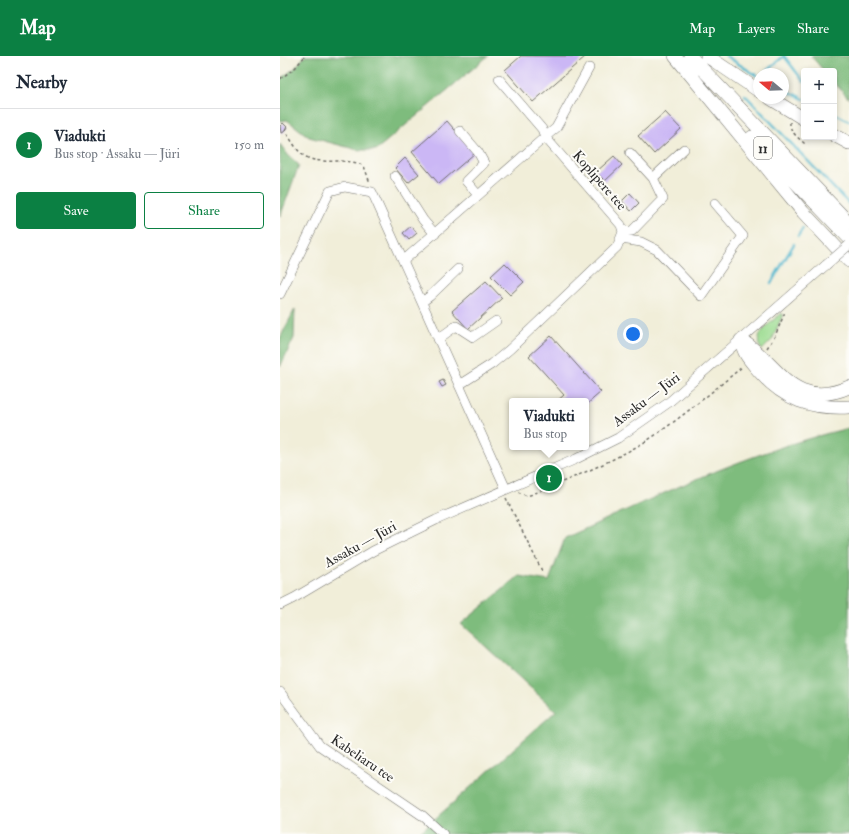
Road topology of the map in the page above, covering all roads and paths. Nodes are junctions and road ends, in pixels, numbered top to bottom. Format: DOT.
graph roads {
  1 [pos="305,56"];
  2 [pos="675,56"];
  3 [pos="690,56"];
  4 [pos="707,56"];
  5 [pos="589,68"];
  6 [pos="280,78"];
  7 [pos="499,79"];
  8 [pos="753,87"];
  9 [pos="779,104"];
  10 [pos="798,116"];
  11 [pos="460,131"];
  12 [pos="287,134"];
  13 [pos="545,137"];
  14 [pos="837,137"];
  15 [pos="849,143"];
  16 [pos="806,145"];
  17 [pos="684,149"];
  18 [pos="630,154"];
  19 [pos="395,176"];
  20 [pos="653,178"];
  21 [pos="372,192"];
  22 [pos="478,195"];
  23 [pos="715,203"];
  24 [pos="849,223"];
  25 [pos="435,234"];
  26 [pos="622,236"];
  27 [pos="849,238"];
  28 [pos="849,246"];
  29 [pos="403,261"];
  30 [pos="849,261"];
  31 [pos="458,269"];
  32 [pos="280,294"];
  33 [pos="422,302"];
  34 [pos="786,310"];
  35 [pos="496,321"];
  36 [pos="438,339"];
  37 [pos="741,340"];
  38 [pos="762,352"];
  39 [pos="744,366"];
  40 [pos="459,385"];
  41 [pos="849,387"];
  42 [pos="849,407"];
  43 [pos="507,489"];
  44 [pos="543,573"];
  45 [pos="280,605"];
  46 [pos="280,692"];
  47 [pos="443,834"];
  1 -- 6 [label="path"];
  2 -- 27 [label="highway, 11"];
  2 -- 30 [label="highway"];
  3 -- 24 [label="highway, 11"];
  4 -- 8 [label="highway"];
  5 -- 13 [label="street"];
  7 -- 13 [label="street, Koplipere tee"];
  9 -- 10 [label="highway"];
  10 -- 16 [label="path"];
  11 -- 22 [label="street"];
  12 -- 21 [label="path"];
  13 -- 22 [label="street"];
  13 -- 26 [label="street, Koplipere tee"];
  14 -- 15 [label="highway"];
  17 -- 20 [label="street"];
  18 -- 20 [label="street"];
  19 -- 25 [label="street"];
  20 -- 26 [label="street"];
  21 -- 29 [label="street"];
  21 -- 32 [label="street"];
  22 -- 25 [label="street"];
  23 -- 26 [label="street"];
  25 -- 29 [label="street"];
  26 -- 40 [label="street"];
  28 -- 37 [label="street, Assaku — Jüri, bridge"];
  29 -- 33 [label="street"];
  31 -- 33 [label="street"];
  33 -- 36 [label="street"];
  34 -- 38 [label="path"];
  35 -- 36 [label="street"];
  36 -- 40 [label="street"];
  37 -- 41 [label="highway"];
  37 -- 42 [label="highway"];
  37 -- 43 [label="street, Assaku — Jüri"];
  39 -- 43 [label="path"];
  40 -- 43 [label="street"];
  43 -- 44 [label="path"];
  43 -- 45 [label="street, Assaku — Jüri"];
  46 -- 47 [label="street, Kabeliaru tee"];
}
